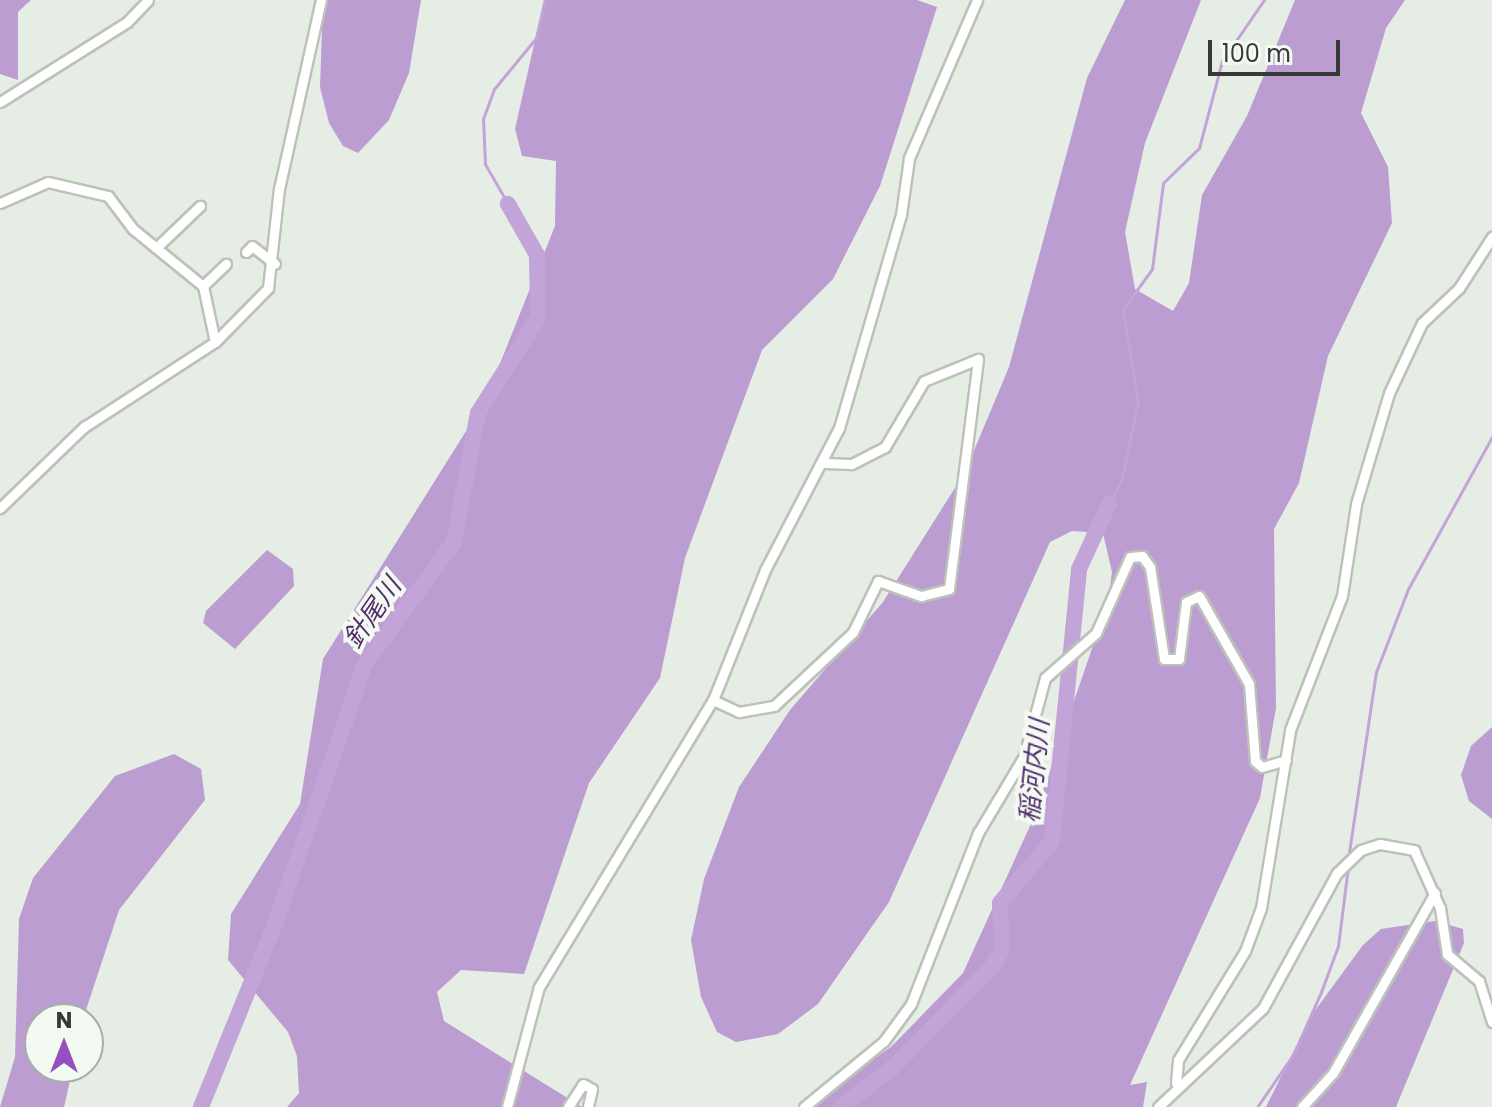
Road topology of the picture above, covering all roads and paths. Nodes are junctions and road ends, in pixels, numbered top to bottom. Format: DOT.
graph roads {
  1 [pos="148,0"];
  2 [pos="321,0"];
  3 [pos="977,0"];
  4 [pos="0,102"];
  5 [pos="0,203"];
  6 [pos="200,206"];
  7 [pos="1492,237"];
  8 [pos="156,248"];
  9 [pos="246,252"];
  10 [pos="226,264"];
  11 [pos="275,264"];
  12 [pos="203,286"];
  13 [pos="215,342"];
  14 [pos="824,463"];
  15 [pos="0,508"];
  16 [pos="713,700"];
  17 [pos="1286,760"];
  18 [pos="1435,893"];
  19 [pos="1492,1022"];
  20 [pos="1176,1083"];
  21 [pos="507,1107"];
  22 [pos="568,1107"];
  23 [pos="588,1107"];
  24 [pos="804,1107"];
  25 [pos="1158,1107"];
  26 [pos="1302,1107"];
  1 -- 4 [label="street"];
  2 -- 11 [label="street"];
  3 -- 14 [label="street"];
  5 -- 8 [label="street"];
  6 -- 8 [label="street"];
  7 -- 17 [label="street"];
  8 -- 12 [label="street"];
  9 -- 11 [label="street"];
  10 -- 12 [label="street"];
  11 -- 13 [label="street"];
  12 -- 13 [label="street"];
  13 -- 15 [label="street"];
  14 -- 16 [label="street"];
  14 -- 16 [label="street"];
  16 -- 21 [label="street"];
  17 -- 20 [label="street"];
  17 -- 24 [label="street"];
  18 -- 19 [label="street"];
  18 -- 20 [label="street"];
  18 -- 26 [label="street"];
  20 -- 25 [label="street"];
  22 -- 23 [label="street"];
}
